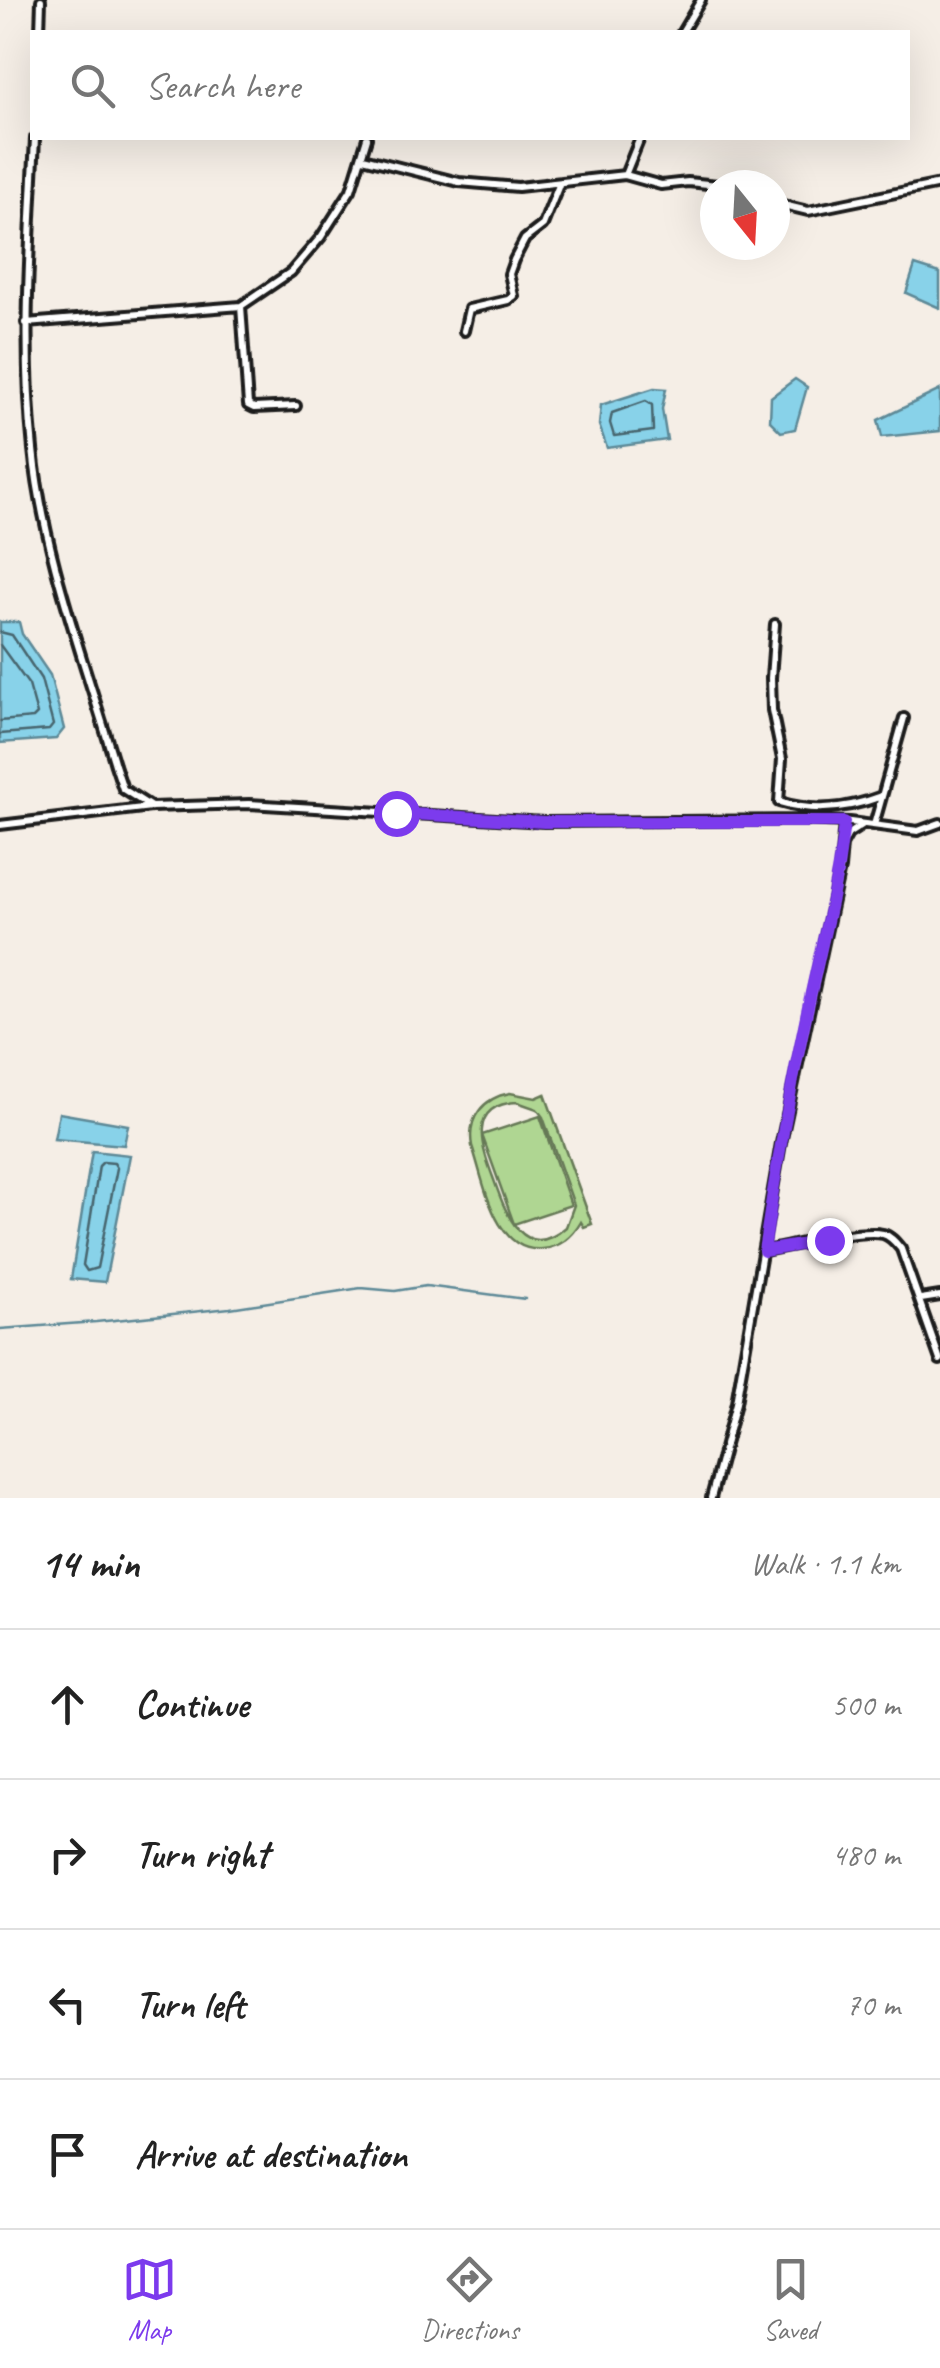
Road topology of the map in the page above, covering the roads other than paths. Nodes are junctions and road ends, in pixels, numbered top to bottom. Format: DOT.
graph roads {
  1 [pos="41,0"];
  2 [pos="701,0"];
  3 [pos="40,30"];
  4 [pos="683,30"];
  5 [pos="35,140"];
  6 [pos="367,140"];
  7 [pos="639,140"];
  8 [pos="363,158"];
  9 [pos="625,175"];
  10 [pos="700,183"];
  11 [pos="559,184"];
  12 [pos="940,184"];
  13 [pos="790,206"];
  14 [pos="241,306"];
  15 [pos="26,322"];
  16 [pos="464,332"];
  17 [pos="296,406"];
  18 [pos="775,624"];
  19 [pos="904,718"];
  20 [pos="882,796"];
  21 [pos="151,807"];
  22 [pos="844,822"];
  23 [pos="940,823"];
  24 [pos="0,825"];
  25 [pos="871,825"];
  26 [pos="841,848"];
  27 [pos="764,1251"];
  28 [pos="940,1296"];
  29 [pos="921,1299"];
  30 [pos="940,1360"];
  31 [pos="711,1498"];
  1 -- 3 [label="street"];
  2 -- 4 [label="street"];
  5 -- 15 [label="street"];
  6 -- 8 [label="street"];
  7 -- 9 [label="street"];
  8 -- 11 [label="street"];
  8 -- 14 [label="street"];
  9 -- 10 [label="street"];
  9 -- 11 [label="street"];
  11 -- 16 [label="street"];
  12 -- 13 [label="street"];
  14 -- 15 [label="street"];
  14 -- 17 [label="street"];
  15 -- 21 [label="street"];
  18 -- 20 [label="street"];
  19 -- 20 [label="street"];
  20 -- 25 [label="street"];
  21 -- 22 [label="street"];
  21 -- 24 [label="street"];
  22 -- 25 [label="street"];
  22 -- 26 [label="street"];
  23 -- 25 [label="street"];
  25 -- 26 [label="street"];
  26 -- 27 [label="street"];
  27 -- 29 [label="street"];
  27 -- 31 [label="street"];
  28 -- 29 [label="street"];
  29 -- 30 [label="street"];
}
